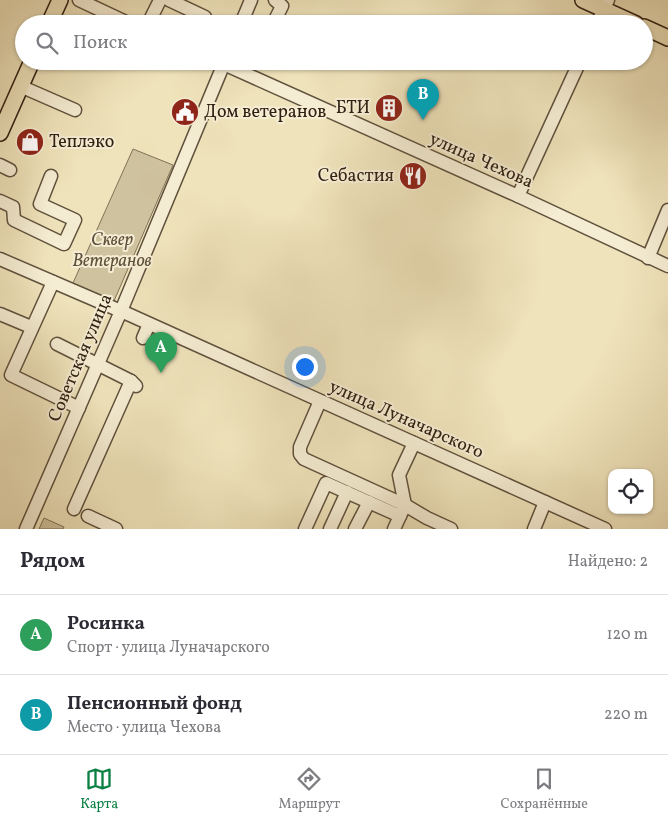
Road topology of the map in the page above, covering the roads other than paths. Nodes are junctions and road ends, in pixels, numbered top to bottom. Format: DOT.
graph roads {
  1 [pos="60,0"];
  2 [pos="79,0"];
  3 [pos="160,0"];
  4 [pos="169,0"];
  5 [pos="252,0"];
  6 [pos="275,0"];
  7 [pos="583,0"];
  8 [pos="606,5"];
  9 [pos="53,15"];
  10 [pos="111,15"];
  11 [pos="152,15"];
  12 [pos="201,15"];
  13 [pos="245,15"];
  14 [pos="278,15"];
  15 [pos="622,15"];
  16 [pos="653,31"];
  17 [pos="668,38"];
  18 [pos="28,70"];
  19 [pos="219,70"];
  20 [pos="240,70"];
  21 [pos="576,70"];
  22 [pos="20,86"];
  23 [pos="75,110"];
  24 [pos="0,133"];
  25 [pos="51,176"];
  26 [pos="518,196"];
  27 [pos="0,201"];
  28 [pos="668,210"];
  29 [pos="648,258"];
  30 [pos="0,259"];
  31 [pos="668,266"];
  32 [pos="53,282"];
  33 [pos="120,311"];
  34 [pos="0,314"];
  35 [pos="149,324"];
  36 [pos="32,327"];
  37 [pos="143,338"];
  38 [pos="57,344"];
  39 [pos="97,365"];
  40 [pos="320,401"];
  41 [pos="79,408"];
  42 [pos="414,443"];
  43 [pos="321,466"];
  44 [pos="326,483"];
  45 [pos="347,492"];
  46 [pos="369,502"];
  47 [pos="546,502"];
  48 [pos="74,510"];
  49 [pos="403,510"];
  50 [pos="88,516"];
  51 [pos="424,524"];
  52 [pos="26,529"];
  53 [pos="116,529"];
  54 [pos="305,529"];
  55 [pos="330,529"];
  56 [pos="355,529"];
  57 [pos="394,529"];
  58 [pos="450,529"];
  59 [pos="534,529"];
  60 [pos="605,529"];
  1 -- 9 [label="main road"];
  2 -- 10 [label="street"];
  3 -- 11 [label="street"];
  4 -- 12 [label="street"];
  5 -- 13 [label="street"];
  6 -- 14 [label="street"];
  7 -- 8 [label="main road"];
  8 -- 15 [label="main road"];
  16 -- 17 [label="main road"];
  18 -- 22 [label="main road"];
  19 -- 33 [label="street, Советская улица"];
  20 -- 26 [label="street, улица Чехова"];
  21 -- 26 [label="street"];
  22 -- 23 [label="street"];
  22 -- 24 [label="main road"];
  25 -- 27 [label="street"];
  26 -- 29 [label="street, улица Чехова"];
  28 -- 29 [label="street"];
  29 -- 31 [label="street, улица Чехова"];
  30 -- 32 [label="street, улица Луначарского"];
  32 -- 33 [label="street, улица Луначарского"];
  32 -- 36 [label="street"];
  33 -- 35 [label="street, улица Луначарского"];
  33 -- 39 [label="street, Советская улица"];
  34 -- 36 [label="street"];
  35 -- 37 [label="street"];
  35 -- 40 [label="street, улица Луначарского"];
  36 -- 41 [label="street"];
  38 -- 39 [label="street"];
  39 -- 41 [label="street, Советская улица"];
  39 -- 48 [label="street"];
  40 -- 42 [label="street, улица Луначарского"];
  40 -- 43 [label="street"];
  41 -- 52 [label="street, Советская улица"];
  42 -- 47 [label="street, улица Луначарского"];
  42 -- 49 [label="street"];
  43 -- 44 [label="street"];
  43 -- 49 [label="street"];
  44 -- 45 [label="street"];
  44 -- 54 [label="street"];
  45 -- 46 [label="street"];
  45 -- 55 [label="street"];
  46 -- 49 [label="street"];
  46 -- 56 [label="street"];
  47 -- 59 [label="street"];
  47 -- 60 [label="street, улица Луначарского"];
  49 -- 51 [label="street"];
  49 -- 57 [label="street"];
  50 -- 53 [label="street"];
  51 -- 58 [label="street"];
}
